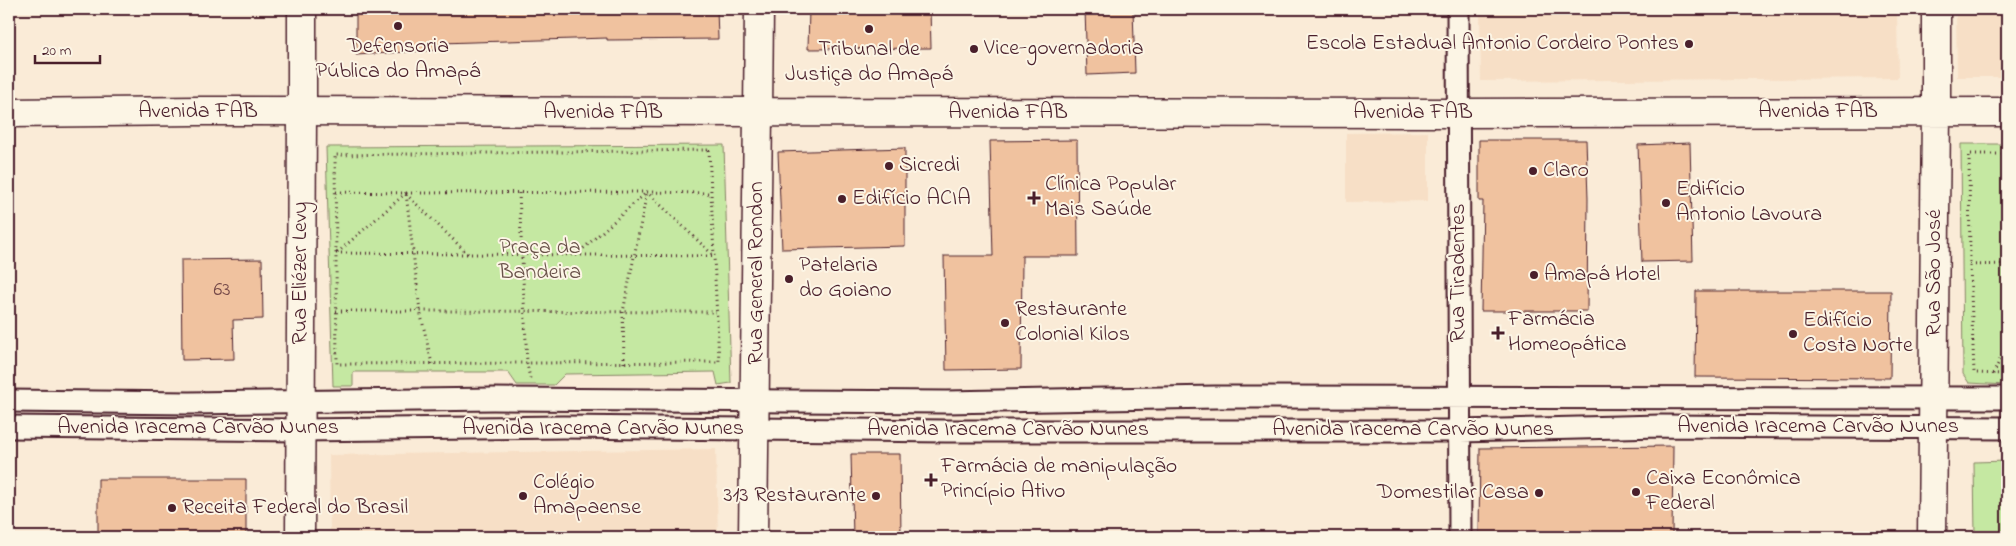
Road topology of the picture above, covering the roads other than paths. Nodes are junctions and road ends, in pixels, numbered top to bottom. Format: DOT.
graph roads {
  1 [pos="302,9"];
  2 [pos="758,9"];
  3 [pos="1458,9"];
  4 [pos="1936,9"];
  5 [pos="302,112"];
  6 [pos="1936,112"];
  7 [pos="2007,112"];
  8 [pos="9,113"];
  9 [pos="758,113"];
  10 [pos="1459,113"];
  11 [pos="1934,397"];
  12 [pos="1460,398"];
  13 [pos="2007,398"];
  14 [pos="493,399"];
  15 [pos="563,399"];
  16 [pos="756,400"];
  17 [pos="9,402"];
  18 [pos="301,402"];
  19 [pos="947,402"];
  20 [pos="9,427"];
  21 [pos="563,427"];
  22 [pos="492,428"];
  23 [pos="1934,428"];
  24 [pos="2007,428"];
  25 [pos="755,429"];
  26 [pos="301,430"];
  27 [pos="946,431"];
  28 [pos="1460,432"];
  29 [pos="300,537"];
  30 [pos="754,537"];
  31 [pos="1460,537"];
  32 [pos="1932,537"];
  1 -- 5 [label="main road, Rua Eliézer Levy"];
  2 -- 9 [label="main road, Rua General Rondon"];
  3 -- 10 [label="street, Rua Tiradentes"];
  4 -- 6 [label="main road, Rua São José"];
  5 -- 8 [label="main road, Avenida FAB"];
  5 -- 9 [label="main road, Avenida FAB"];
  5 -- 18 [label="main road, Rua Eliézer Levy"];
  6 -- 7 [label="main road, Avenida FAB"];
  6 -- 10 [label="main road, Avenida FAB"];
  6 -- 11 [label="main road, Rua São José"];
  9 -- 10 [label="main road, Avenida FAB"];
  9 -- 16 [label="main road, Rua General Rondon"];
  10 -- 12 [label="street, Rua Tiradentes"];
  11 -- 12 [label="street, Avenida Iracema Carvão Nunes"];
  11 -- 13 [label="street, Avenida Iracema Carvão Nunes"];
  11 -- 23 [label="main road, Rua São José"];
  12 -- 19 [label="street, Avenida Iracema Carvão Nunes"];
  12 -- 28 [label="street, Rua Tiradentes"];
  14 -- 15 [label="street, Avenida Iracema Carvão Nunes"];
  14 -- 18 [label="street, Avenida Iracema Carvão Nunes"];
  14 -- 22 [label="street"];
  15 -- 16 [label="street, Avenida Iracema Carvão Nunes"];
  15 -- 21 [label="street"];
  16 -- 19 [label="street, Avenida Iracema Carvão Nunes"];
  16 -- 25 [label="main road, Rua General Rondon"];
  17 -- 18 [label="street, Avenida Iracema Carvão Nunes"];
  18 -- 26 [label="main road, Rua Eliézer Levy"];
  19 -- 27 [label="street"];
  20 -- 26 [label="street, Avenida Iracema Carvão Nunes"];
  21 -- 22 [label="street, Avenida Iracema Carvão Nunes"];
  21 -- 25 [label="street, Avenida Iracema Carvão Nunes"];
  22 -- 26 [label="street, Avenida Iracema Carvão Nunes"];
  23 -- 24 [label="street, Avenida Iracema Carvão Nunes"];
  23 -- 28 [label="street, Avenida Iracema Carvão Nunes"];
  23 -- 32 [label="main road, Rua São José"];
  25 -- 27 [label="street, Avenida Iracema Carvão Nunes"];
  25 -- 30 [label="main road, Rua General Rondon"];
  26 -- 29 [label="main road, Rua Eliézer Levy"];
  27 -- 28 [label="street, Avenida Iracema Carvão Nunes"];
  28 -- 31 [label="street, Rua Tiradentes"];
}
